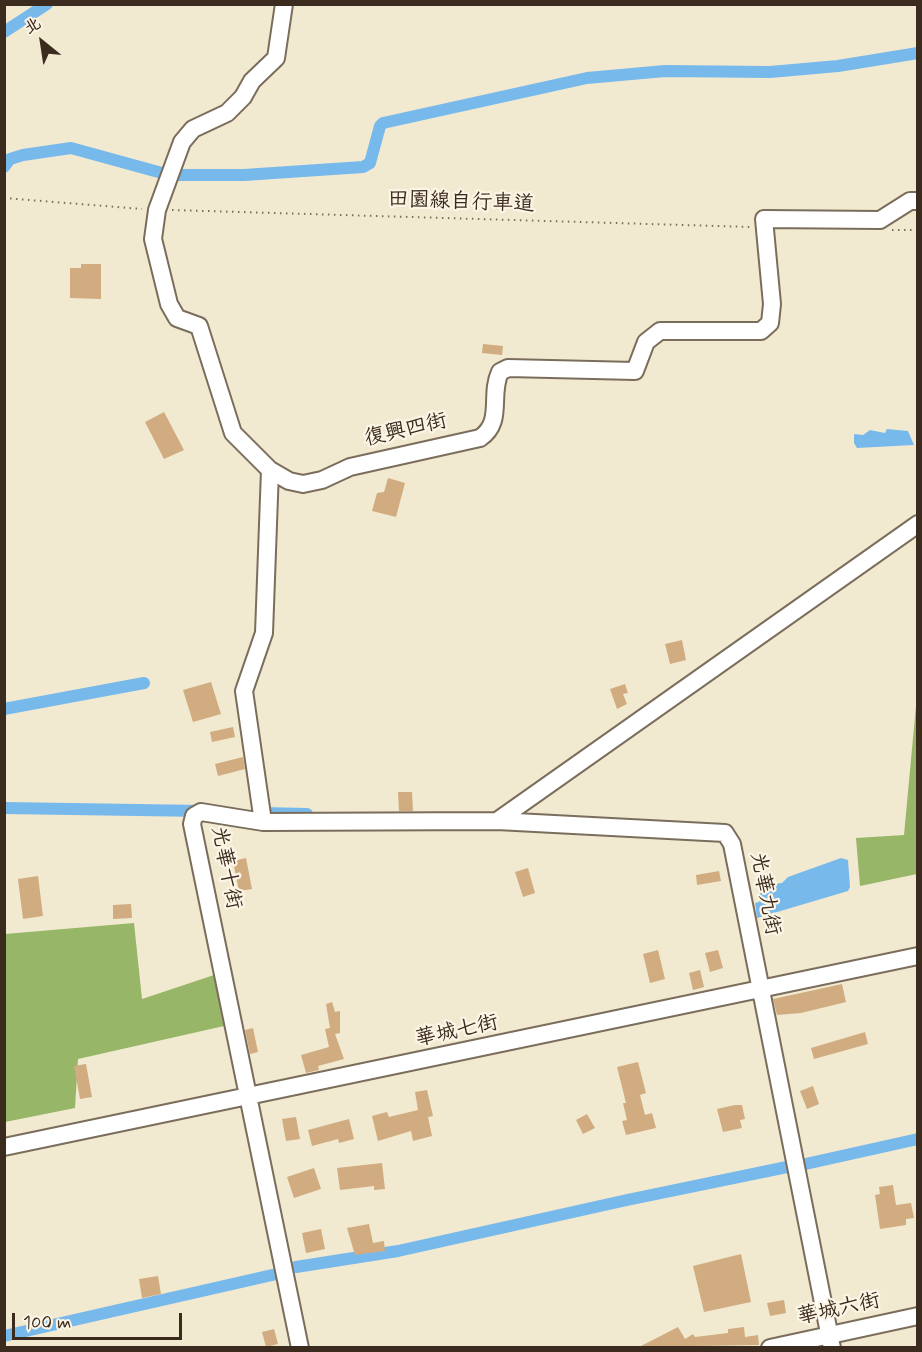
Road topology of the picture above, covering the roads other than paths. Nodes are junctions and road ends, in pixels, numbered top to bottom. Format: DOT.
graph roads {
  1 [pos="284,4"];
  2 [pos="918,201"];
  3 [pos="270,470"];
  4 [pos="918,524"];
  5 [pos="497,821"];
  6 [pos="263,822"];
  7 [pos="918,956"];
  8 [pos="761,990"];
  9 [pos="247,1099"];
  10 [pos="4,1147"];
  11 [pos="918,1316"];
  12 [pos="830,1341"];
  13 [pos="300,1347"];
  14 [pos="770,1347"];
  1 -- 3 [label="street, 復興四街"];
  2 -- 3 [label="street, 復興四街"];
  3 -- 6 [label="street"];
  4 -- 5 [label="street"];
  5 -- 6 [label="street, 光華九街"];
  5 -- 8 [label="street, 光華九街"];
  6 -- 9 [label="street, 光華十街"];
  7 -- 8 [label="street, 華城七街"];
  8 -- 9 [label="street, 華城七街"];
  8 -- 12 [label="street, 光華九街"];
  9 -- 10 [label="street, 華城七街"];
  9 -- 13 [label="street, 光華十街"];
  11 -- 12 [label="street, 華城六街"];
  12 -- 14 [label="street, 華城六街"];
}
